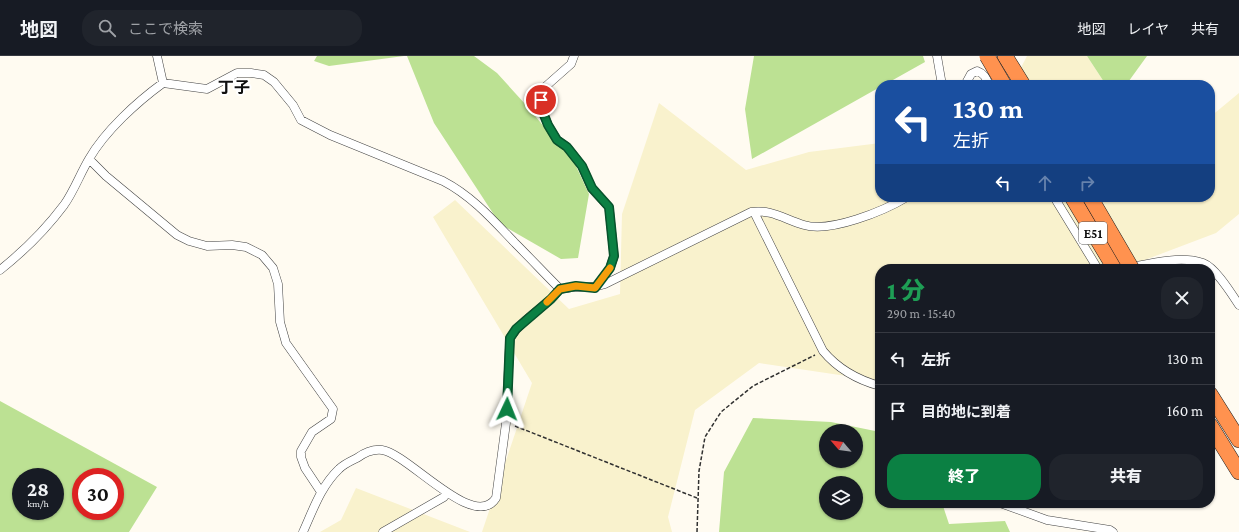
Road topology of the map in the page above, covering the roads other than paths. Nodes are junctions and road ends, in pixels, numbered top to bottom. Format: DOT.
graph roads {
  1 [pos="157,56"];
  2 [pos="574,56"];
  3 [pos="937,56"];
  4 [pos="987,56"];
  5 [pos="1004,56"];
  6 [pos="941,80"];
  7 [pos="967,80"];
  8 [pos="987,80"];
  9 [pos="990,80"];
  10 [pos="1001,80"];
  11 [pos="1020,80"];
  12 [pos="163,83"];
  13 [pos="89,158"];
  14 [pos="898,202"];
  15 [pos="1057,202"];
  16 [pos="1075,202"];
  17 [pos="1093,202"];
  18 [pos="754,212"];
  19 [pos="1095,264"];
  20 [pos="1112,264"];
  21 [pos="1129,264"];
  22 [pos="1150,264"];
  23 [pos="1205,264"];
  24 [pos="0,270"];
  25 [pos="1215,273"];
  26 [pos="595,288"];
  27 [pos="560,289"];
  28 [pos="1239,305"];
  29 [pos="875,385"];
  30 [pos="1215,402"];
  31 [pos="1215,433"];
  32 [pos="1239,440"];
  33 [pos="1239,472"];
  34 [pos="321,492"];
  35 [pos="444,497"];
  36 [pos="1014,508"];
  37 [pos="303,532"];
  38 [pos="383,532"];
  39 [pos="1113,532"];
  1 -- 12 [label="street"];
  2 -- 26 [label="street"];
  3 -- 6 [label="street"];
  4 -- 10 [label="highway, bridge"];
  5 -- 9 [label="street"];
  5 -- 11 [label="highway"];
  7 -- 8 [label="street"];
  12 -- 13 [label="street"];
  12 -- 27 [label="street"];
  13 -- 24 [label="street"];
  13 -- 34 [label="street"];
  14 -- 18 [label="street"];
  15 -- 19 [label="street"];
  16 -- 20 [label="highway, E51"];
  17 -- 21 [label="highway, E51, bridge"];
  18 -- 26 [label="street"];
  18 -- 29 [label="street"];
  22 -- 23 [label="street"];
  25 -- 28 [label="street"];
  26 -- 27 [label="street"];
  27 -- 35 [label="street"];
  30 -- 32 [label="highway"];
  31 -- 33 [label="highway"];
  34 -- 35 [label="street"];
  34 -- 37 [label="street"];
  35 -- 38 [label="street"];
  36 -- 39 [label="street"];
}
